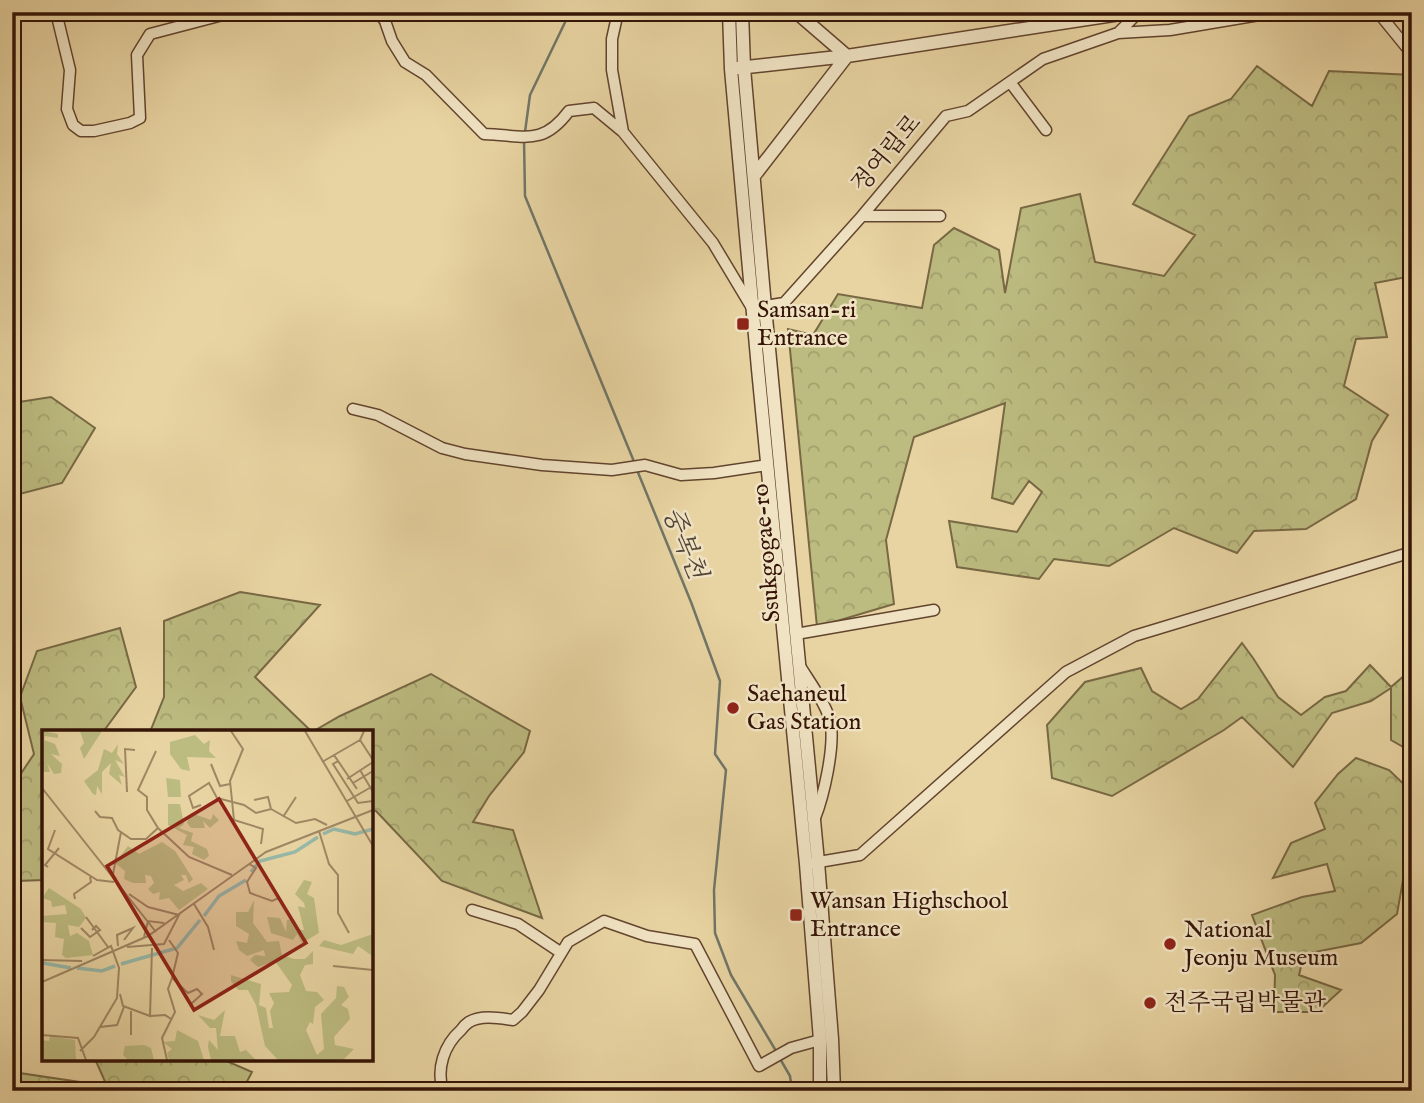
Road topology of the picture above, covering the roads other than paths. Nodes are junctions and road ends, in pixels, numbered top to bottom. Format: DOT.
graph roads {
  1 [pos="56,12"];
  2 [pos="233,12"];
  3 [pos="378,12"];
  4 [pos="618,12"];
  5 [pos="729,12"];
  6 [pos="742,12"];
  7 [pos="796,12"];
  8 [pos="1133,12"];
  9 [pos="1139,12"];
  10 [pos="1278,12"];
  11 [pos="1374,12"];
  12 [pos="1118,33"];
  13 [pos="1412,54"];
  14 [pos="847,56"];
  15 [pos="738,68"];
  16 [pos="1010,82"];
  17 [pos="1046,130"];
  18 [pos="623,132"];
  19 [pos="754,176"];
  20 [pos="862,216"];
  21 [pos="940,216"];
  22 [pos="759,308"];
  23 [pos="353,409"];
  24 [pos="767,465"];
  25 [pos="1412,552"];
  26 [pos="934,610"];
  27 [pos="796,634"];
  28 [pos="800,666"];
  29 [pos="814,821"];
  30 [pos="812,863"];
  31 [pos="472,910"];
  32 [pos="560,952"];
  33 [pos="820,1041"];
  34 [pos="443,1091"];
  35 [pos="820,1091"];
  36 [pos="834,1091"];
  1 -- 2 [label="street"];
  3 -- 18 [label="street"];
  4 -- 18 [label="street"];
  5 -- 15 [label="street, Ssukgogae-ro"];
  6 -- 15 [label="street, Ssukgogae-ro"];
  7 -- 14 [label="street"];
  8 -- 14 [label="street"];
  9 -- 12 [label="street"];
  10 -- 12 [label="street, 정여립로"];
  11 -- 13 [label="street"];
  12 -- 16 [label="street, 정여립로"];
  14 -- 15 [label="street"];
  14 -- 19 [label="street"];
  15 -- 19 [label="street, Ssukgogae-ro"];
  15 -- 22 [label="street, Ssukgogae-ro"];
  16 -- 17 [label="street"];
  16 -- 20 [label="street, 정여립로"];
  18 -- 22 [label="street"];
  19 -- 22 [label="street, Ssukgogae-ro"];
  20 -- 21 [label="street"];
  20 -- 22 [label="street, 정여립로"];
  22 -- 24 [label="street, Ssukgogae-ro"];
  22 -- 27 [label="street, Ssukgogae-ro"];
  23 -- 24 [label="street"];
  24 -- 30 [label="street, Ssukgogae-ro"];
  25 -- 30 [label="street"];
  26 -- 27 [label="street"];
  27 -- 28 [label="street, Ssukgogae-ro"];
  28 -- 29 [label="street, Ssukgogae-ro"];
  28 -- 29 [label="street"];
  29 -- 30 [label="street, Ssukgogae-ro"];
  30 -- 33 [label="street, Ssukgogae-ro"];
  30 -- 36 [label="street, Ssukgogae-ro"];
  31 -- 32 [label="street"];
  32 -- 33 [label="street"];
  32 -- 34 [label="street"];
  33 -- 35 [label="street, Ssukgogae-ro"];
}
